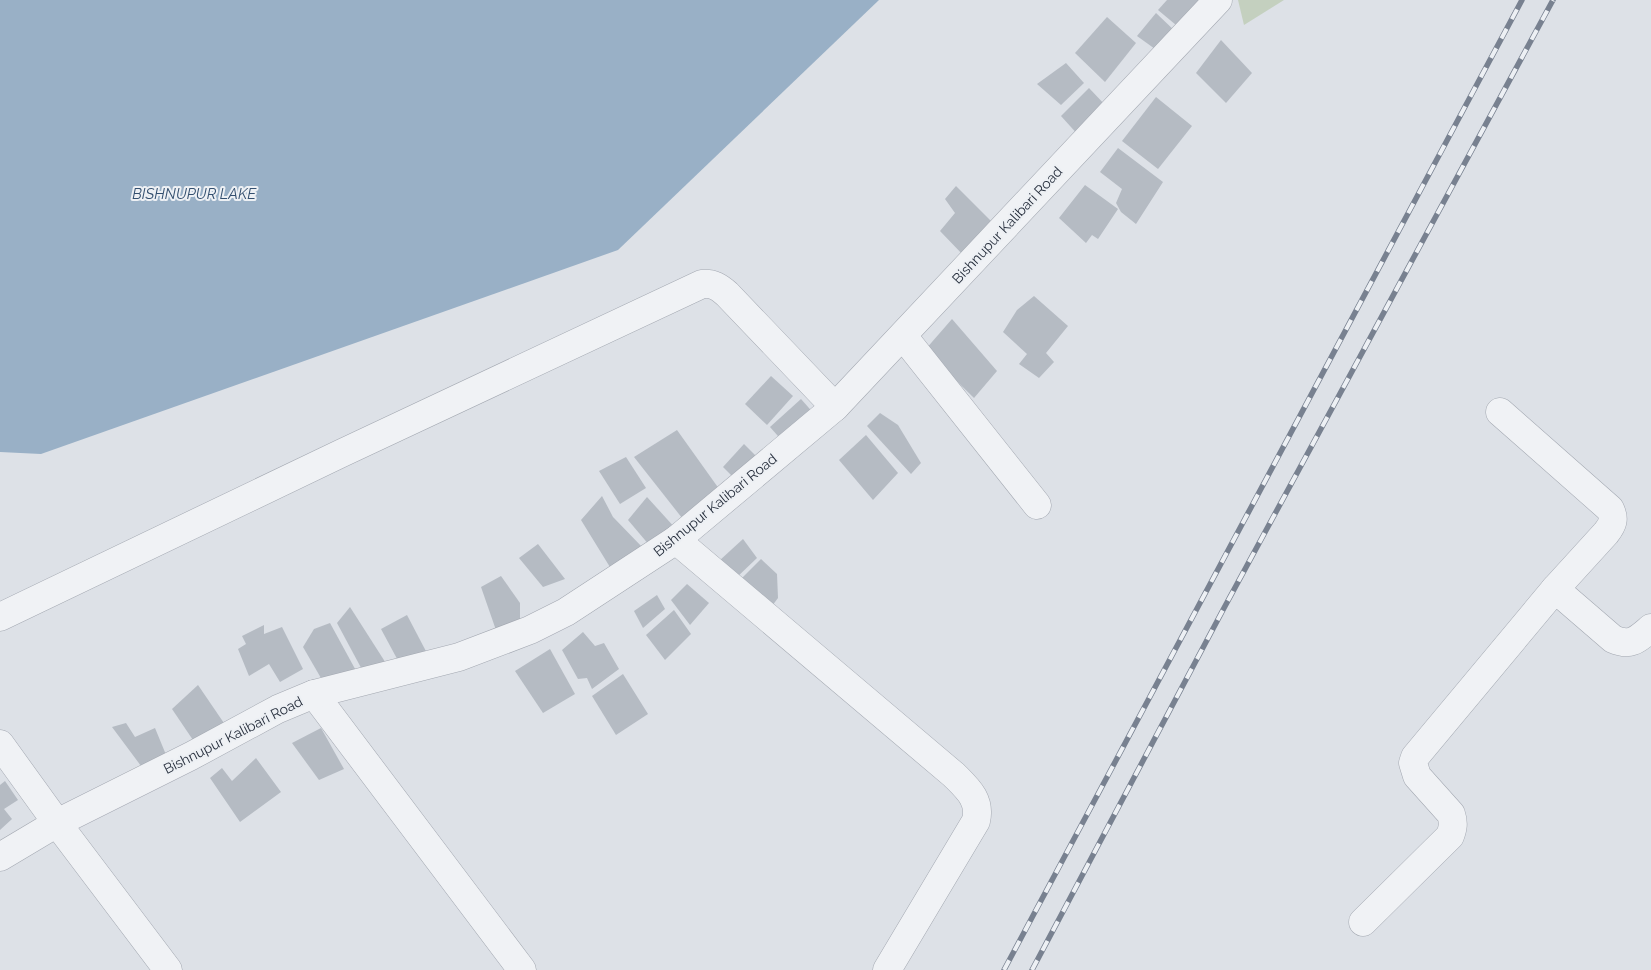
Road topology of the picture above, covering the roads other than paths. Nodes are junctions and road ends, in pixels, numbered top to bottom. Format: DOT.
graph roads {
  1 [pos="1218,0"];
  2 [pos="903,336"];
  3 [pos="835,407"];
  4 [pos="1500,412"];
  5 [pos="1037,505"];
  6 [pos="676,540"];
  7 [pos="1556,589"];
  8 [pos="0,617"];
  9 [pos="1651,628"];
  10 [pos="314,694"];
  11 [pos="0,744"];
  12 [pos="57,823"];
  13 [pos="0,857"];
  14 [pos="1363,922"];
  15 [pos="168,970"];
  16 [pos="522,970"];
  17 [pos="887,970"];
  1 -- 2 [label="street, Bishnupur Kalibari Road"];
  2 -- 3 [label="street, Bishnupur Kalibari Road"];
  2 -- 5 [label="street"];
  3 -- 6 [label="street, Bishnupur Kalibari Road"];
  3 -- 8 [label="street"];
  4 -- 7 [label="street"];
  6 -- 10 [label="street, Bishnupur Kalibari Road"];
  6 -- 17 [label="street"];
  7 -- 9 [label="street"];
  7 -- 14 [label="street"];
  10 -- 12 [label="street, Bishnupur Kalibari Road"];
  10 -- 16 [label="street"];
  11 -- 12 [label="street"];
  12 -- 13 [label="street, Bishnupur Kalibari Road"];
  12 -- 15 [label="street"];
}
